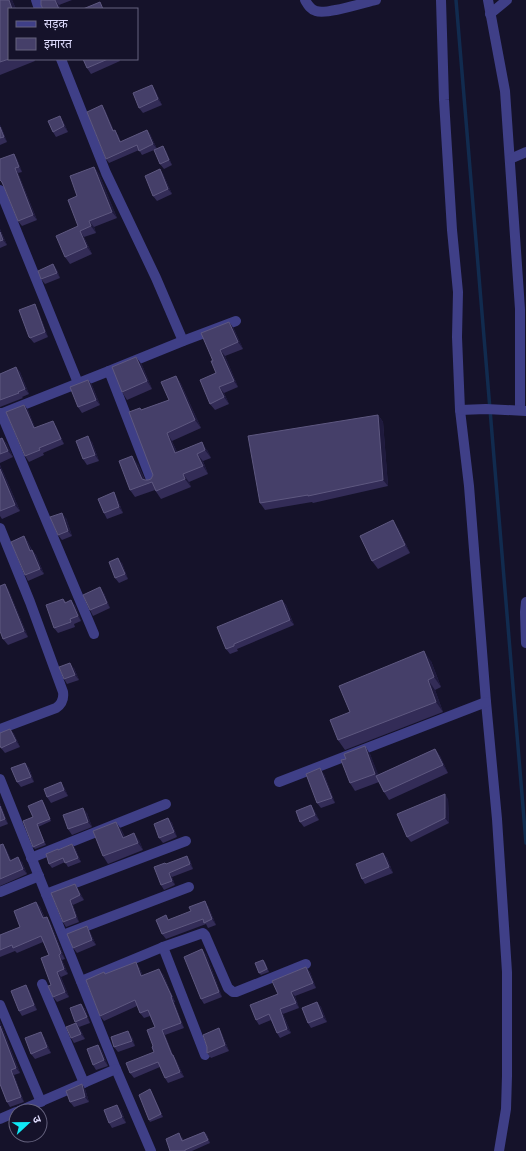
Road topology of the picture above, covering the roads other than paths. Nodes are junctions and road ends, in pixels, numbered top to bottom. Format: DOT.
graph roads {
  1 [pos="305,0"];
  2 [pos="376,0"];
  3 [pos="441,0"];
  4 [pos="488,0"];
  5 [pos="507,0"];
  6 [pos="490,14"];
  7 [pos="61,60"];
  8 [pos="526,152"];
  9 [pos="510,159"];
  10 [pos="0,190"];
  11 [pos="526,254"];
  12 [pos="517,260"];
  13 [pos="523,308"];
  14 [pos="236,321"];
  15 [pos="183,341"];
  16 [pos="109,371"];
  17 [pos="524,376"];
  18 [pos="78,383"];
  19 [pos="460,410"];
  20 [pos="523,411"];
  21 [pos="0,414"];
  22 [pos="152,482"];
  23 [pos="0,528"];
  24 [pos="526,602"];
  25 [pos="94,634"];
  26 [pos="526,643"];
  27 [pos="486,702"];
  28 [pos="0,729"];
  29 [pos="0,779"];
  30 [pos="279,782"];
  31 [pos="166,804"];
  32 [pos="186,841"];
  33 [pos="31,858"];
  34 [pos="39,876"];
  35 [pos="189,887"];
  36 [pos="0,892"];
  37 [pos="46,894"];
  38 [pos="63,935"];
  39 [pos="163,947"];
  40 [pos="306,964"];
  41 [pos="80,981"];
  42 [pos="42,984"];
  43 [pos="0,1005"];
  44 [pos="205,1055"];
  45 [pos="116,1069"];
  46 [pos="84,1083"];
  47 [pos="41,1102"];
  48 [pos="151,1151"];
  49 [pos="499,1151"];
  1 -- 2 [label="street"];
  3 -- 19 [label="street"];
  4 -- 6 [label="street"];
  5 -- 6 [label="street"];
  6 -- 9 [label="street"];
  7 -- 15 [label="street"];
  8 -- 9 [label="street"];
  9 -- 12 [label="street"];
  10 -- 18 [label="street"];
  11 -- 12 [label="street"];
  12 -- 13 [label="street"];
  13 -- 17 [label="street"];
  14 -- 15 [label="street"];
  15 -- 16 [label="street"];
  16 -- 18 [label="street"];
  16 -- 22 [label="street"];
  17 -- 20 [label="street"];
  18 -- 21 [label="street"];
  19 -- 20 [label="street"];
  19 -- 27 [label="street"];
  21 -- 25 [label="street"];
  23 -- 28 [label="street"];
  24 -- 26 [label="street"];
  27 -- 30 [label="street"];
  27 -- 49 [label="street"];
  29 -- 33 [label="street"];
  31 -- 33 [label="street"];
  32 -- 37 [label="street"];
  33 -- 34 [label="street"];
  34 -- 36 [label="street"];
  34 -- 37 [label="street"];
  35 -- 38 [label="street"];
  37 -- 38 [label="street"];
  38 -- 41 [label="street"];
  39 -- 40 [label="street"];
  39 -- 41 [label="street"];
  39 -- 44 [label="street"];
  41 -- 45 [label="street"];
  42 -- 46 [label="street"];
  43 -- 47 [label="street"];
  45 -- 46 [label="street"];
  45 -- 48 [label="street"];
  46 -- 47 [label="street"];
}
